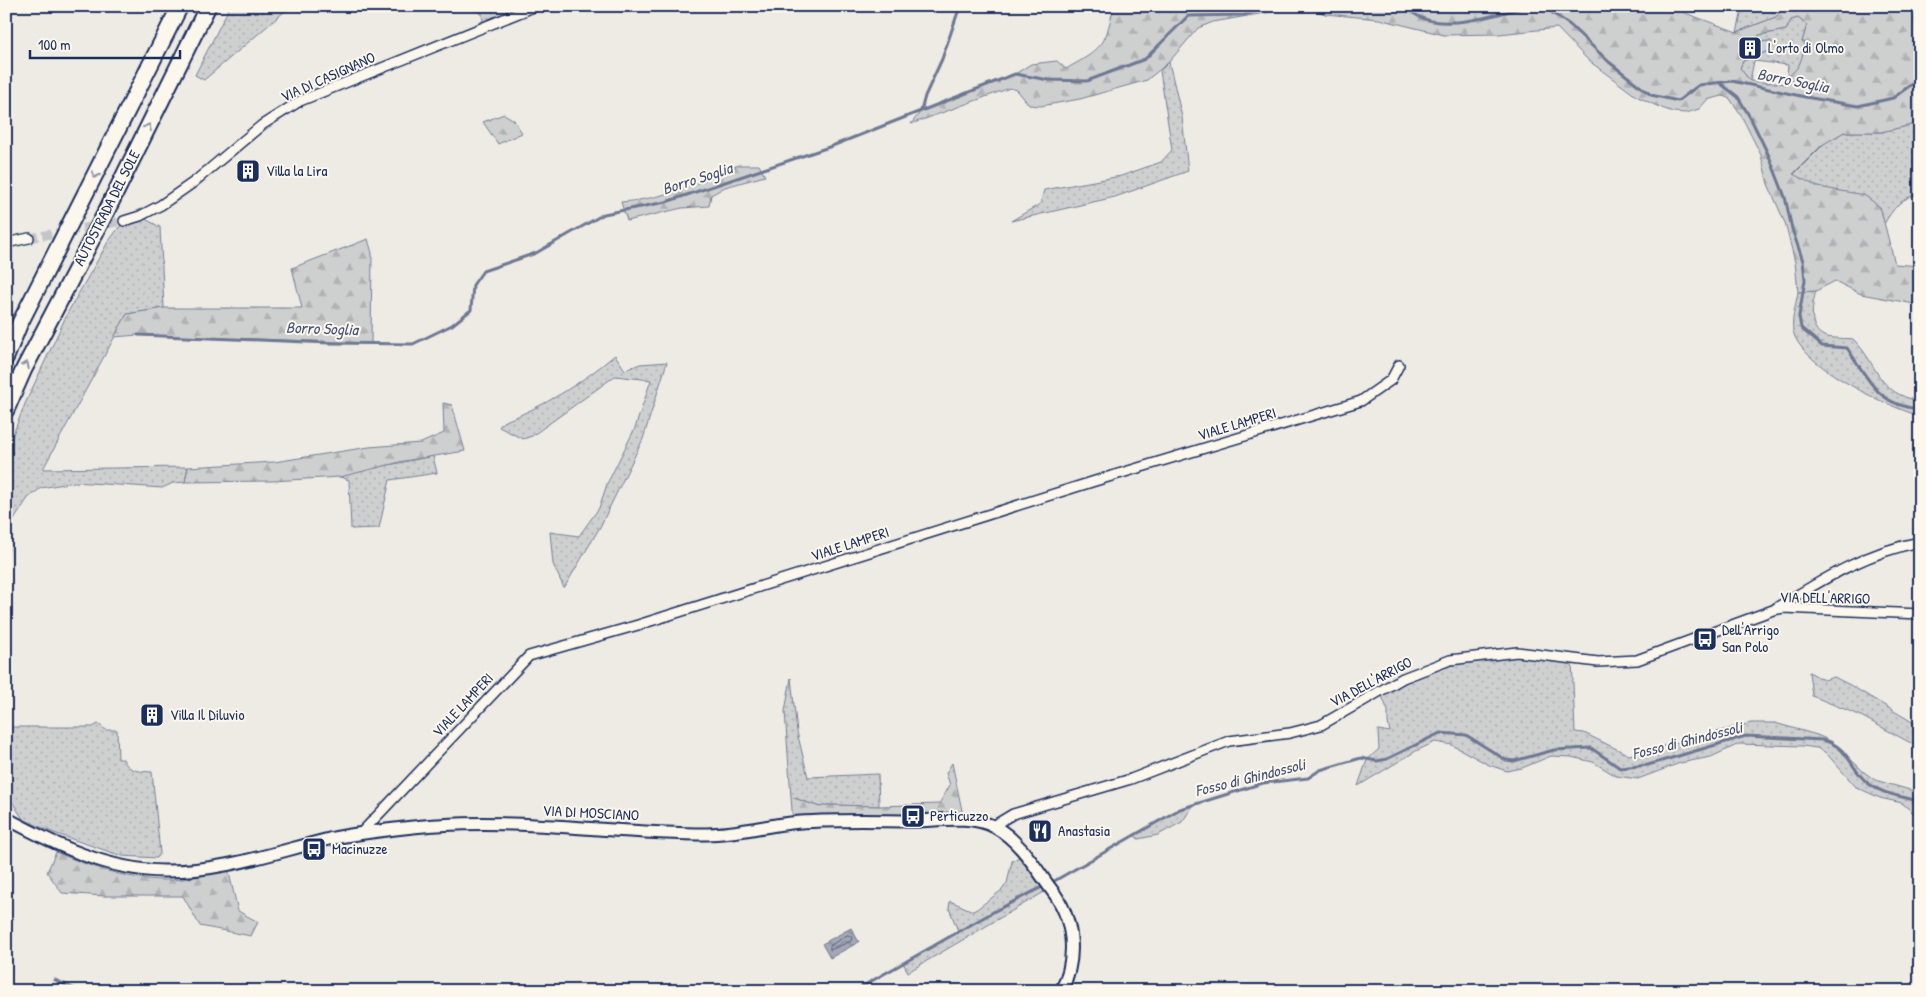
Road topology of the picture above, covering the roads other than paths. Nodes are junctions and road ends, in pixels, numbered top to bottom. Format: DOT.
graph roads {
  1 [pos="180,6"];
  2 [pos="208,6"];
  3 [pos="536,6"];
  4 [pos="124,221"];
  5 [pos="28,238"];
  6 [pos="6,243"];
  7 [pos="6,357"];
  8 [pos="1399,365"];
  9 [pos="6,410"];
  10 [pos="1920,542"];
  11 [pos="1773,610"];
  12 [pos="1920,614"];
  13 [pos="7,818"];
  14 [pos="993,826"];
  15 [pos="361,834"];
  16 [pos="1061,991"];
  1 -- 7 [label="highway, AUTOSTRADA DEL SOLE, one-way"];
  9 -- 2 [label="highway, AUTOSTRADA DEL SOLE, one-way"];
  3 -- 4 [label="street, VIA DI CASIGNANO"];
  5 -- 6 [label="street"];
  8 -- 15 [label="street, VIALE LAMPERI"];
  10 -- 11 [label="street"];
  11 -- 12 [label="street, VIA DELL'ARRIGO"];
  11 -- 14 [label="street, VIA DELL'ARRIGO"];
  13 -- 15 [label="main road, VIA DI MOSCIANO"];
  14 -- 15 [label="main road, VIA DI MOSCIANO"];
  14 -- 16 [label="main road, VIA DI MOSCIANO"];
}
